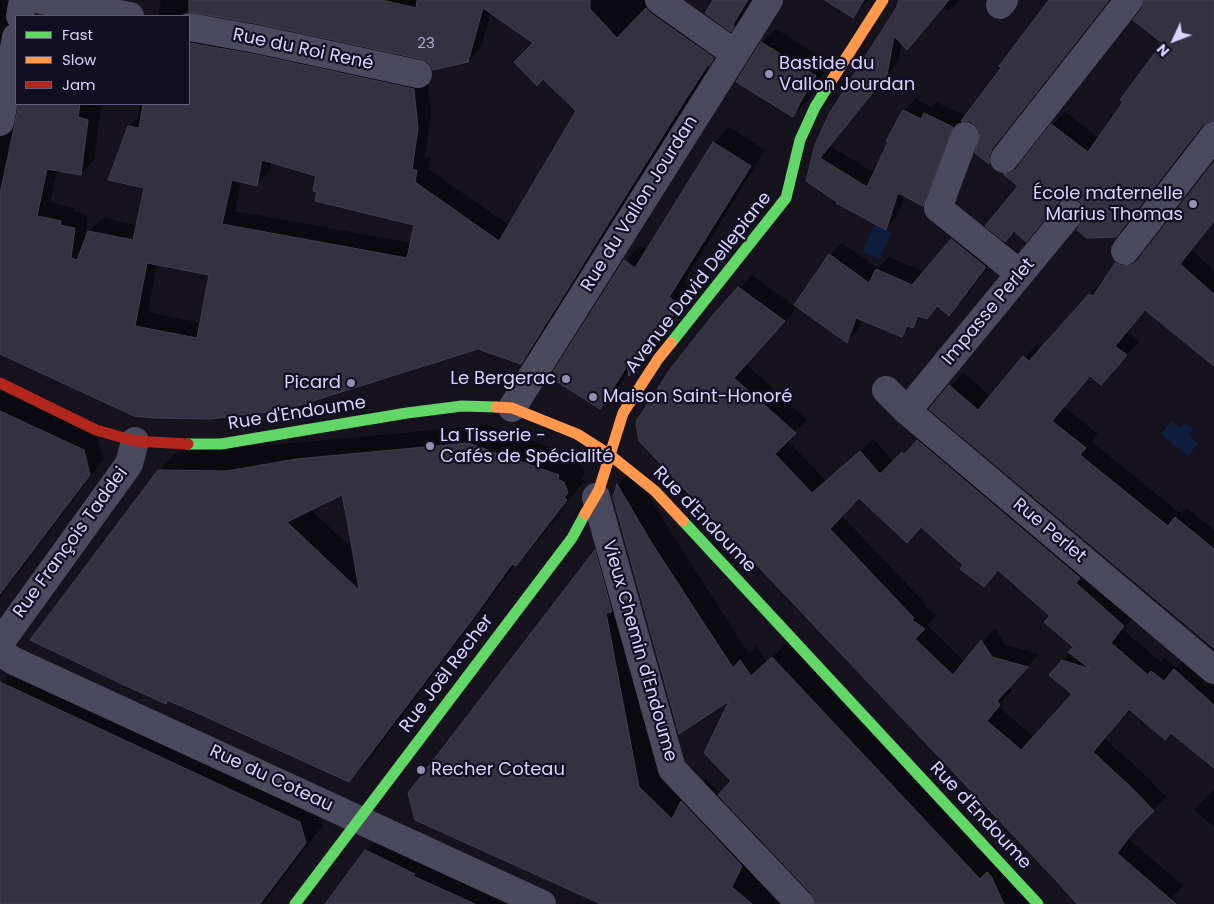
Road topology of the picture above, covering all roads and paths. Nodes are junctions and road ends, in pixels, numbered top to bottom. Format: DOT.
graph roads {
  1 [pos="23,0"];
  2 [pos="41,0"];
  3 [pos="659,0"];
  4 [pos="769,0"];
  5 [pos="883,0"];
  6 [pos="1129,0"];
  7 [pos="20,15"];
  8 [pos="124,15"];
  9 [pos="190,27"];
  10 [pos="15,42"];
  11 [pos="734,53"];
  12 [pos="418,74"];
  13 [pos="0,122"];
  14 [pos="965,136"];
  15 [pos="1214,136"];
  16 [pos="1004,159"];
  17 [pos="1070,213"];
  18 [pos="1125,252"];
  19 [pos="1020,274"];
  20 [pos="0,383"];
  21 [pos="886,390"];
  22 [pos="512,408"];
  23 [pos="907,411"];
  24 [pos="135,440"];
  25 [pos="610,455"];
  26 [pos="596,498"];
  27 [pos="0,643"];
  28 [pos="0,652"];
  29 [pos="1214,670"];
  30 [pos="359,820"];
  31 [pos="295,904"];
  32 [pos="542,904"];
  33 [pos="800,904"];
  34 [pos="1038,904"];
  1 -- 7 [label="street"];
  2 -- 8 [label="street"];
  3 -- 11 [label="street"];
  4 -- 11 [label="street, Rue du Vallon Jourdan"];
  5 -- 25 [label="street, Avenue David Dellepiane"];
  6 -- 16 [label="street"];
  9 -- 12 [label="street, Rue du Roi René"];
  10 -- 13 [label="street"];
  11 -- 22 [label="street, Rue du Vallon Jourdan"];
  14 -- 19 [label="street"];
  15 -- 18 [label="street"];
  17 -- 19 [label="street, Impasse Perlet"];
  19 -- 23 [label="street, Impasse Perlet"];
  20 -- 24 [label="street, Rue d'Endoume"];
  21 -- 23 [label="street, Rue Perlet"];
  22 -- 24 [label="street, Rue d'Endoume"];
  22 -- 25 [label="street, Rue d'Endoume"];
  23 -- 29 [label="street, Rue Perlet"];
  24 -- 27 [label="street, Rue François Taddei"];
  25 -- 26 [label="street, Rue Joël Recher"];
  25 -- 34 [label="street, Rue d'Endoume"];
  26 -- 30 [label="street, Rue Joël Recher"];
  26 -- 33 [label="street, Vieux Chemin d'Endoume"];
  28 -- 30 [label="street, Rue du Coteau"];
  30 -- 31 [label="street, Rue Joël Recher"];
  30 -- 32 [label="street, Rue du Coteau"];
}
